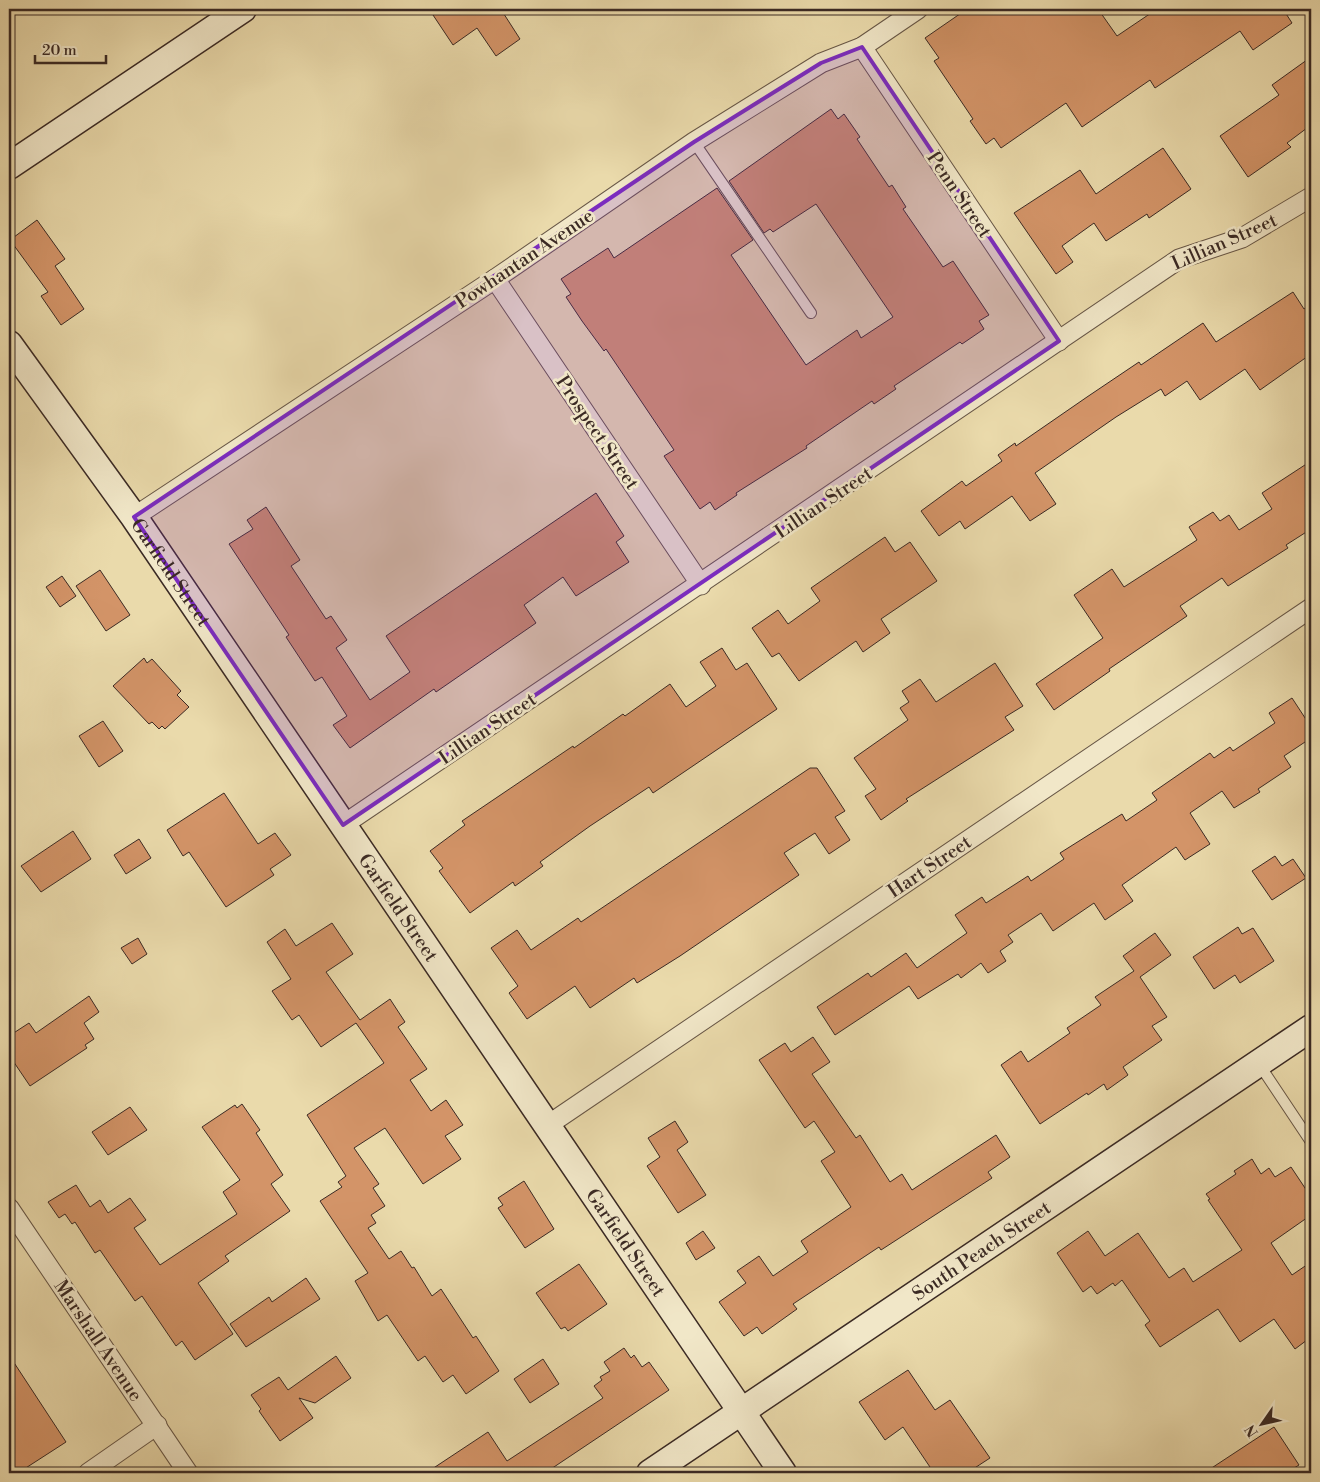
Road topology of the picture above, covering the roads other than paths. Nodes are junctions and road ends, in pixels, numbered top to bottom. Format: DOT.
graph roads {
  1 [pos="243,9"];
  2 [pos="918,9"];
  3 [pos="862,47"];
  4 [pos="694,142"];
  5 [pos="9,166"];
  6 [pos="1311,197"];
  7 [pos="495,279"];
  8 [pos="811,313"];
  9 [pos="1059,341"];
  10 [pos="9,344"];
  11 [pos="134,517"];
  12 [pos="701,584"];
  13 [pos="1311,608"];
  14 [pos="343,825"];
  15 [pos="1311,1028"];
  16 [pos="1259,1064"];
  17 [pos="548,1125"];
  18 [pos="1311,1142"];
  19 [pos="9,1208"];
  20 [pos="742,1410"];
  21 [pos="157,1425"];
  22 [pos="88,1473"];
  23 [pos="188,1473"];
  24 [pos="650,1473"];
  25 [pos="783,1473"];
  1 -- 5 [label="main road"];
  2 -- 3 [label="street, Powhantan Avenue"];
  3 -- 4 [label="street, Powhantan Avenue"];
  3 -- 9 [label="street, Penn Street"];
  4 -- 7 [label="street, Powhantan Avenue"];
  4 -- 8 [label="lane"];
  6 -- 9 [label="street, Lillian Street"];
  7 -- 11 [label="street, Powhantan Avenue"];
  7 -- 12 [label="street, Prospect Street"];
  9 -- 12 [label="street, Lillian Street"];
  10 -- 11 [label="main road, Garfield Street"];
  11 -- 14 [label="main road, Garfield Street"];
  12 -- 14 [label="street, Lillian Street"];
  13 -- 17 [label="street, Hart Street"];
  14 -- 17 [label="main road, Garfield Street"];
  15 -- 16 [label="main road, South Peach Street"];
  16 -- 18 [label="lane"];
  16 -- 20 [label="main road, South Peach Street"];
  17 -- 20 [label="main road, Garfield Street"];
  19 -- 21 [label="street, Marshall Avenue"];
  20 -- 24 [label="main road, South Peach Street"];
  20 -- 25 [label="main road, Garfield Street"];
  21 -- 22 [label="street"];
  21 -- 23 [label="street, Marshall Avenue"];
}
